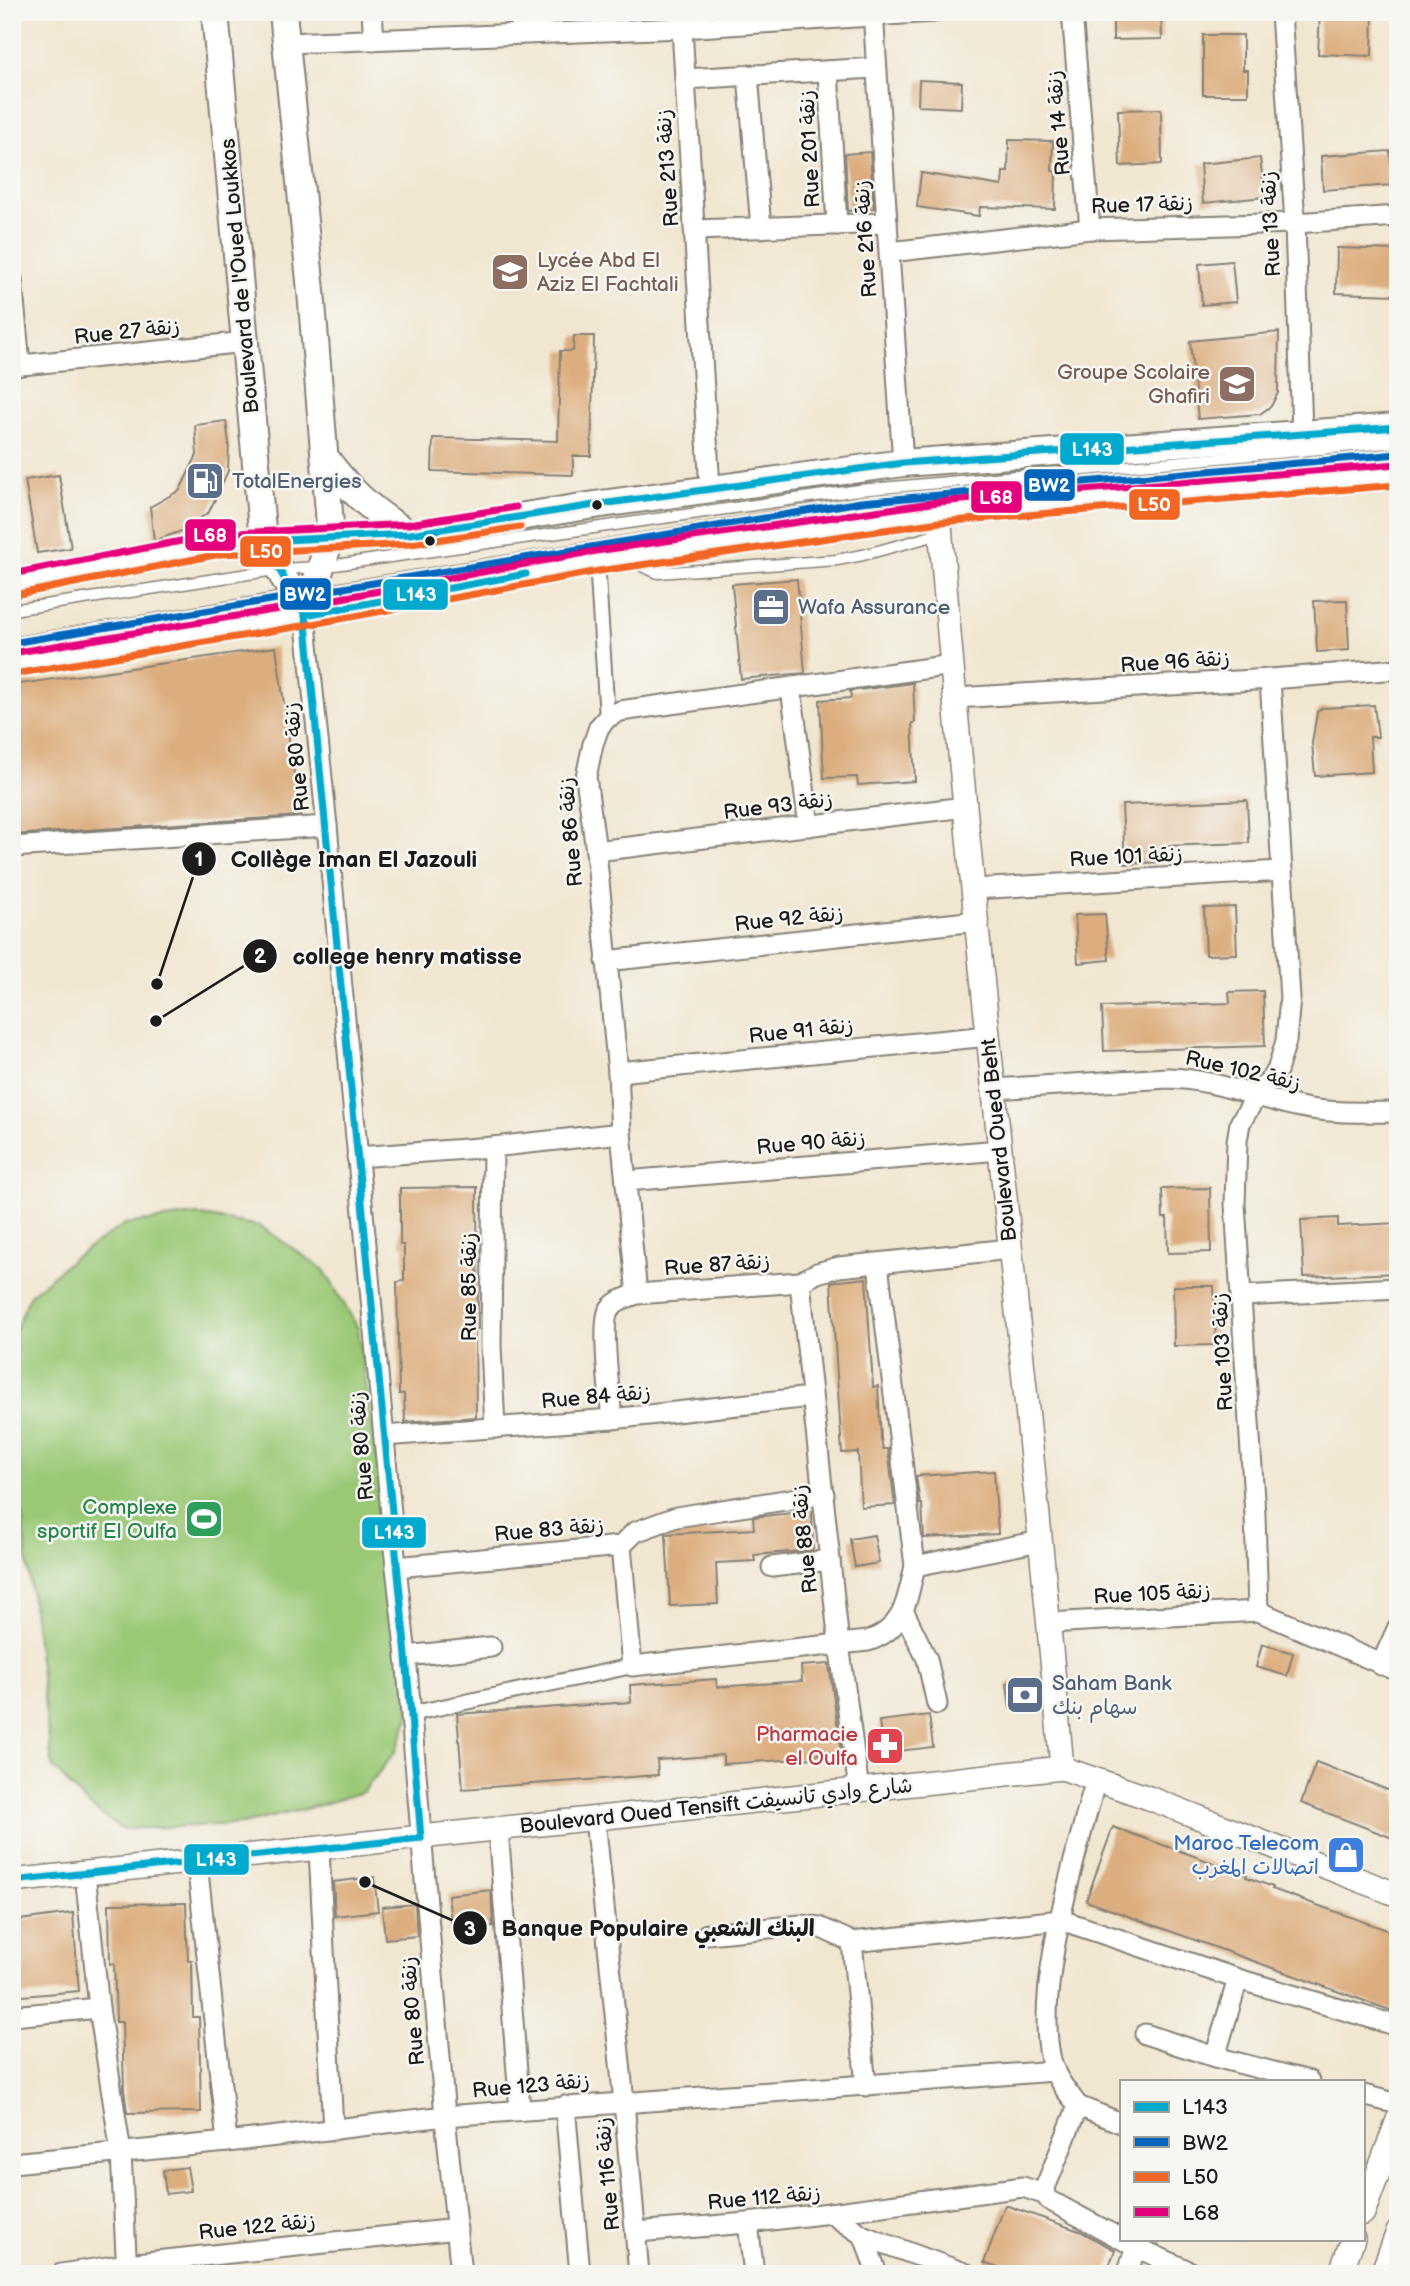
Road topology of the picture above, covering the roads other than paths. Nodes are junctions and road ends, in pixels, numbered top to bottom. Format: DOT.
graph roads {
  1 [pos="215,12"];
  2 [pos="283,12"];
  3 [pos="372,12"];
  4 [pos="522,12"];
  5 [pos="934,12"];
  6 [pos="1072,12"];
  7 [pos="1281,12"];
  8 [pos="873,14"];
  9 [pos="681,20"];
  10 [pos="522,34"];
  11 [pos="374,40"];
  12 [pos="286,43"];
  13 [pos="876,68"];
  14 [pos="828,71"];
  15 [pos="748,75"];
  16 [pos="685,79"];
  17 [pos="1398,216"];
  18 [pos="887,223"];
  19 [pos="1295,223"];
  20 [pos="837,225"];
  21 [pos="761,228"];
  22 [pos="1090,229"];
  23 [pos="695,230"];
  24 [pos="890,252"];
  25 [pos="12,279"];
  26 [pos="246,342"];
  27 [pos="16,366"];
  28 [pos="1398,427"];
  29 [pos="1302,434"];
  30 [pos="1398,442"];
  31 [pos="1398,454"];
  32 [pos="325,457"];
  33 [pos="903,463"];
  34 [pos="1398,474"];
  35 [pos="710,489"];
  36 [pos="940,523"];
  37 [pos="411,534"];
  38 [pos="331,537"];
  39 [pos="263,541"];
  40 [pos="597,561"];
  41 [pos="321,567"];
  42 [pos="281,569"];
  43 [pos="12,585"];
  44 [pos="304,601"];
  45 [pos="12,610"];
  46 [pos="12,643"];
  47 [pos="12,664"];
  48 [pos="952,665"];
  49 [pos="1398,669"];
  50 [pos="1270,679"];
  51 [pos="791,688"];
  52 [pos="956,698"];
  53 [pos="607,718"];
  54 [pos="965,807"];
  55 [pos="327,826"];
  56 [pos="809,826"];
  57 [pos="12,847"];
  58 [pos="596,851"];
  59 [pos="1282,871"];
  60 [pos="974,889"];
  61 [pos="977,921"];
  62 [pos="606,961"];
  63 [pos="989,1035"];
  64 [pos="618,1072"];
  65 [pos="995,1089"];
  66 [pos="1257,1095"];
  67 [pos="1398,1112"];
  68 [pos="621,1133"];
  69 [pos="493,1147"];
  70 [pos="1000,1150"];
  71 [pos="357,1157"];
  72 [pos="626,1181"];
  73 [pos="1010,1249"];
  74 [pos="878,1264"];
  75 [pos="800,1282"];
  76 [pos="1398,1288"];
  77 [pos="637,1294"];
  78 [pos="1243,1296"];
  79 [pos="811,1397"];
  80 [pos="611,1419"];
  81 [pos="495,1428"];
  82 [pos="384,1436"];
  83 [pos="824,1494"];
  84 [pos="1040,1541"];
  85 [pos="621,1546"];
  86 [pos="830,1560"];
  87 [pos="915,1566"];
  88 [pos="396,1567"];
  89 [pos="772,1567"];
  90 [pos="1258,1611"];
  91 [pos="904,1612"];
  92 [pos="1049,1623"];
  93 [pos="1398,1627"];
  94 [pos="839,1644"];
  95 [pos="491,1647"];
  96 [pos="406,1656"];
  97 [pos="632,1665"];
  98 [pos="1390,1668"];
  99 [pos="937,1704"];
  100 [pos="410,1714"];
  101 [pos="1062,1768"];
  102 [pos="1096,1779"];
  103 [pos="859,1790"];
  104 [pos="595,1819"];
  105 [pos="498,1829"];
  106 [pos="421,1838"];
  107 [pos="319,1849"];
  108 [pos="197,1862"];
  109 [pos="85,1873"];
  110 [pos="12,1881"];
  111 [pos="1398,1895"];
  112 [pos="1060,1920"];
  113 [pos="707,1934"];
  114 [pos="852,1942"];
  115 [pos="1238,1979"];
  116 [pos="99,2008"];
  117 [pos="12,2016"];
  118 [pos="1398,2026"];
  119 [pos="1144,2034"];
  120 [pos="1214,2057"];
  121 [pos="1055,2071"];
  122 [pos="1305,2080"];
  123 [pos="866,2086"];
  124 [pos="1364,2095"];
  125 [pos="624,2102"];
  126 [pos="1398,2104"];
  127 [pos="565,2106"];
  128 [pos="1078,2106"];
  129 [pos="520,2110"];
  130 [pos="445,2116"];
  131 [pos="1398,2120"];
  132 [pos="1120,2123"];
  133 [pos="333,2130"];
  134 [pos="227,2142"];
  135 [pos="121,2153"];
  136 [pos="12,2163"];
  137 [pos="1046,2195"];
  138 [pos="1364,2210"];
  139 [pos="830,2213"];
  140 [pos="748,2223"];
  141 [pos="457,2229"];
  142 [pos="636,2232"];
  143 [pos="1398,2232"];
  144 [pos="864,2236"];
  145 [pos="1120,2238"];
  146 [pos="1123,2240"];
  147 [pos="1353,2240"];
  148 [pos="1136,2247"];
  149 [pos="930,2267"];
  150 [pos="1389,2268"];
  151 [pos="127,2269"];
  152 [pos="61,2274"];
  153 [pos="461,2274"];
  154 [pos="580,2274"];
  155 [pos="639,2274"];
  156 [pos="754,2274"];
  157 [pos="877,2274"];
  158 [pos="967,2274"];
  159 [pos="1126,2274"];
  160 [pos="1195,2274"];
  161 [pos="1340,2274"];
  1 -- 26 [label="main road, Boulevard de l'Oued Loukkos"];
  2 -- 12 [label="main road"];
  3 -- 11 [label="street"];
  4 -- 10 [label="street"];
  5 -- 8 [label="street"];
  6 -- 22 [label="street, Rue 14 زنقة"];
  7 -- 19 [label="street, Rue 13 زنقة"];
  8 -- 9 [label="street"];
  8 -- 13 [label="street, Rue 216 زنقة"];
  9 -- 10 [label="street"];
  9 -- 16 [label="street, Rue 213 زنقة"];
  10 -- 11 [label="street"];
  11 -- 12 [label="street"];
  12 -- 32 [label="main road"];
  13 -- 14 [label="street"];
  13 -- 18 [label="street, Rue 216 زنقة"];
  14 -- 15 [label="street"];
  14 -- 20 [label="street, Rue 201 زنقة"];
  15 -- 16 [label="street"];
  15 -- 21 [label="street"];
  16 -- 23 [label="street, Rue 213 زنقة"];
  17 -- 19 [label="street, Rue 17 زنقة"];
  18 -- 20 [label="street"];
  18 -- 24 [label="street, Rue 216 زنقة"];
  19 -- 22 [label="street, Rue 17 زنقة"];
  19 -- 29 [label="street, Rue 13 زنقة"];
  20 -- 21 [label="street"];
  21 -- 23 [label="street"];
  22 -- 24 [label="street, Rue 17 زنقة"];
  23 -- 35 [label="street, Rue 213 زنقة"];
  24 -- 33 [label="street, Rue 216 زنقة"];
  25 -- 27 [label="street"];
  26 -- 27 [label="street, Rue 27 زنقة"];
  26 -- 39 [label="main road, Boulevard de l'Oued Loukkos"];
  28 -- 29 [label="main road"];
  29 -- 33 [label="main road"];
  30 -- 41 [label="lane"];
  31 -- 44 [label="lane"];
  32 -- 37 [label="main road"];
  32 -- 38 [label="main road"];
  33 -- 35 [label="main road"];
  34 -- 36 [label="main road"];
  35 -- 37 [label="main road"];
  36 -- 40 [label="main road"];
  36 -- 48 [label="street, Boulevard Oued Beht"];
  37 -- 38 [label="main road"];
  38 -- 39 [label="main road"];
  38 -- 41 [label="main road"];
  39 -- 42 [label="main road"];
  39 -- 43 [label="main road"];
  40 -- 44 [label="main road"];
  40 -- 53 [label="street"];
  41 -- 42 [label="lane"];
  41 -- 44 [label="main road"];
  42 -- 44 [label="main road"];
  42 -- 45 [label="lane"];
  44 -- 46 [label="lane"];
  44 -- 47 [label="main road"];
  44 -- 55 [label="street, Rue 80 زنقة"];
  48 -- 51 [label="street"];
  48 -- 52 [label="street, Boulevard Oued Beht"];
  49 -- 50 [label="street, Rue 96 زنقة"];
  50 -- 52 [label="street, Rue 96 زنقة"];
  50 -- 59 [label="street, Rue 103 زنقة"];
  51 -- 53 [label="street"];
  51 -- 56 [label="street"];
  52 -- 54 [label="street, Boulevard Oued Beht"];
  53 -- 58 [label="street, Rue 86 زنقة"];
  54 -- 56 [label="street, Rue 93 زنقة"];
  54 -- 60 [label="street, Boulevard Oued Beht"];
  55 -- 57 [label="street"];
  55 -- 71 [label="street, Rue 80 زنقة"];
  56 -- 58 [label="street, Rue 93 زنقة"];
  58 -- 62 [label="street, Rue 86 زنقة"];
  59 -- 60 [label="street, Rue 101 زنقة"];
  59 -- 66 [label="street, Rue 103 زنقة"];
  60 -- 61 [label="street, Boulevard Oued Beht"];
  61 -- 62 [label="street, Rue 92 زنقة"];
  61 -- 63 [label="street, Boulevard Oued Beht"];
  62 -- 64 [label="street, Rue 86 زنقة"];
  63 -- 64 [label="street, Rue 91 زنقة"];
  63 -- 65 [label="street, Boulevard Oued Beht"];
  64 -- 68 [label="street, Rue 86 زنقة"];
  65 -- 66 [label="street, Rue 102 زنقة"];
  65 -- 70 [label="street, Boulevard Oued Beht"];
  66 -- 67 [label="street, Rue 102 زنقة"];
  66 -- 78 [label="street, Rue 103 زنقة"];
  68 -- 69 [label="street"];
  68 -- 72 [label="street, Rue 86 زنقة"];
  69 -- 71 [label="street"];
  69 -- 81 [label="street, Rue 85 زنقة"];
  70 -- 72 [label="street, Rue 90 زنقة"];
  70 -- 73 [label="street, Boulevard Oued Beht"];
  71 -- 82 [label="street, Rue 80 زنقة"];
  72 -- 77 [label="street, Rue 86 زنقة"];
  73 -- 74 [label="street, Rue 87 زنقة"];
  73 -- 84 [label="street, Boulevard Oued Beht"];
  74 -- 75 [label="street, Rue 87 زنقة"];
  74 -- 87 [label="street"];
  75 -- 77 [label="street, Rue 87 زنقة"];
  75 -- 79 [label="street, Rue 88 زنقة"];
  76 -- 78 [label="street"];
  77 -- 80 [label="street"];
  78 -- 90 [label="street, Rue 103 زنقة"];
  79 -- 80 [label="street, Rue 84 زنقة"];
  79 -- 83 [label="street, Rue 88 زنقة"];
  80 -- 81 [label="street, Rue 84 زنقة"];
  81 -- 82 [label="street, Rue 84 زنقة"];
  82 -- 88 [label="street, Rue 80 زنقة"];
  83 -- 85 [label="street, Rue 83 زنقة"];
  83 -- 86 [label="street, Rue 88 زنقة"];
  84 -- 87 [label="street"];
  84 -- 92 [label="street, Boulevard Oued Beht"];
  85 -- 88 [label="street, Rue 83 زنقة"];
  85 -- 97 [label="street"];
  86 -- 89 [label="street"];
  86 -- 94 [label="street, Rue 88 زنقة"];
  87 -- 91 [label="street"];
  88 -- 96 [label="street, Rue 80 زنقة"];
  90 -- 92 [label="street, Rue 105 زنقة"];
  90 -- 98 [label="street"];
  91 -- 94 [label="street"];
  91 -- 99 [label="street"];
  92 -- 101 [label="street, Boulevard Oued Beht"];
  93 -- 98 [label="street"];
  94 -- 97 [label="street"];
  94 -- 103 [label="street, Rue 88 زنقة"];
  95 -- 96 [label="street"];
  96 -- 100 [label="street, Rue 80 زنقة"];
  97 -- 100 [label="street"];
  100 -- 106 [label="street, Rue 80 زنقة"];
  101 -- 102 [label="street, Boulevard Oued Tensift شارع وادي تانسيفت"];
  101 -- 103 [label="street, Boulevard Oued Tensift شارع وادي تانسيفت"];
  102 -- 111 [label="street, Boulevard Oued Tensift شارع وادي تانسيفت"];
  102 -- 112 [label="street"];
  103 -- 104 [label="street, Boulevard Oued Tensift شارع وادي تانسيفت"];
  104 -- 105 [label="street, Boulevard Oued Tensift شارع وادي تانسيفت"];
  104 -- 125 [label="street, Rue 116 زنقة"];
  105 -- 106 [label="street, Boulevard Oued Tensift شارع وادي تانسيفت"];
  105 -- 129 [label="street"];
  106 -- 107 [label="street, Boulevard Oued Tensift شارع وادي تانسيفت"];
  106 -- 130 [label="street, Rue 80 زنقة"];
  107 -- 108 [label="street, Boulevard Oued Tensift شارع وادي تانسيفت"];
  107 -- 133 [label="street"];
  108 -- 109 [label="street, Boulevard Oued Tensift شارع وادي تانسيفت"];
  108 -- 134 [label="street"];
  109 -- 110 [label="street, Boulevard Oued Tensift شارع وادي تانسيفت"];
  109 -- 116 [label="street"];
  112 -- 114 [label="street"];
  112 -- 115 [label="street"];
  112 -- 121 [label="street"];
  113 -- 114 [label="street"];
  114 -- 123 [label="street"];
  115 -- 118 [label="street"];
  115 -- 120 [label="street"];
  116 -- 117 [label="street"];
  116 -- 135 [label="street"];
  119 -- 120 [label="street"];
  120 -- 122 [label="street"];
  121 -- 123 [label="street, Rue 123 زنقة"];
  121 -- 128 [label="street"];
  123 -- 125 [label="street, Rue 123 زنقة"];
  124 -- 126 [label="street"];
  125 -- 127 [label="street, Rue 123 زنقة"];
  125 -- 142 [label="street, Rue 116 زنقة"];
  127 -- 129 [label="street, Rue 123 زنقة"];
  127 -- 154 [label="street"];
  128 -- 132 [label="street"];
  128 -- 137 [label="street"];
  129 -- 130 [label="street, Rue 123 زنقة"];
  130 -- 133 [label="street, Rue 123 زنقة"];
  130 -- 141 [label="street, Rue 80 زنقة"];
  131 -- 138 [label="street"];
  133 -- 134 [label="street, Rue 123 زنقة"];
  134 -- 135 [label="street, Rue 123 زنقة"];
  135 -- 136 [label="street, Rue 123 زنقة"];
  135 -- 151 [label="street"];
  137 -- 139 [label="street"];
  137 -- 145 [label="street"];
  139 -- 140 [label="street, Rue 112 زنقة"];
  139 -- 144 [label="street, Rue 112 زنقة"];
  140 -- 142 [label="street, Rue 112 زنقة"];
  140 -- 156 [label="street"];
  141 -- 151 [label="street, Rue 122 زنقة"];
  141 -- 153 [label="street, Rue 80 زنقة"];
  142 -- 155 [label="street, Rue 116 زنقة"];
  143 -- 150 [label="street"];
  144 -- 149 [label="street, Rue 112 زنقة"];
  144 -- 157 [label="street"];
  146 -- 148 [label="street"];
  147 -- 161 [label="street"];
  148 -- 159 [label="street"];
  148 -- 160 [label="street"];
  149 -- 158 [label="street, Rue 112 زنقة"];
  151 -- 152 [label="street, Rue 122 زنقة"];
}
